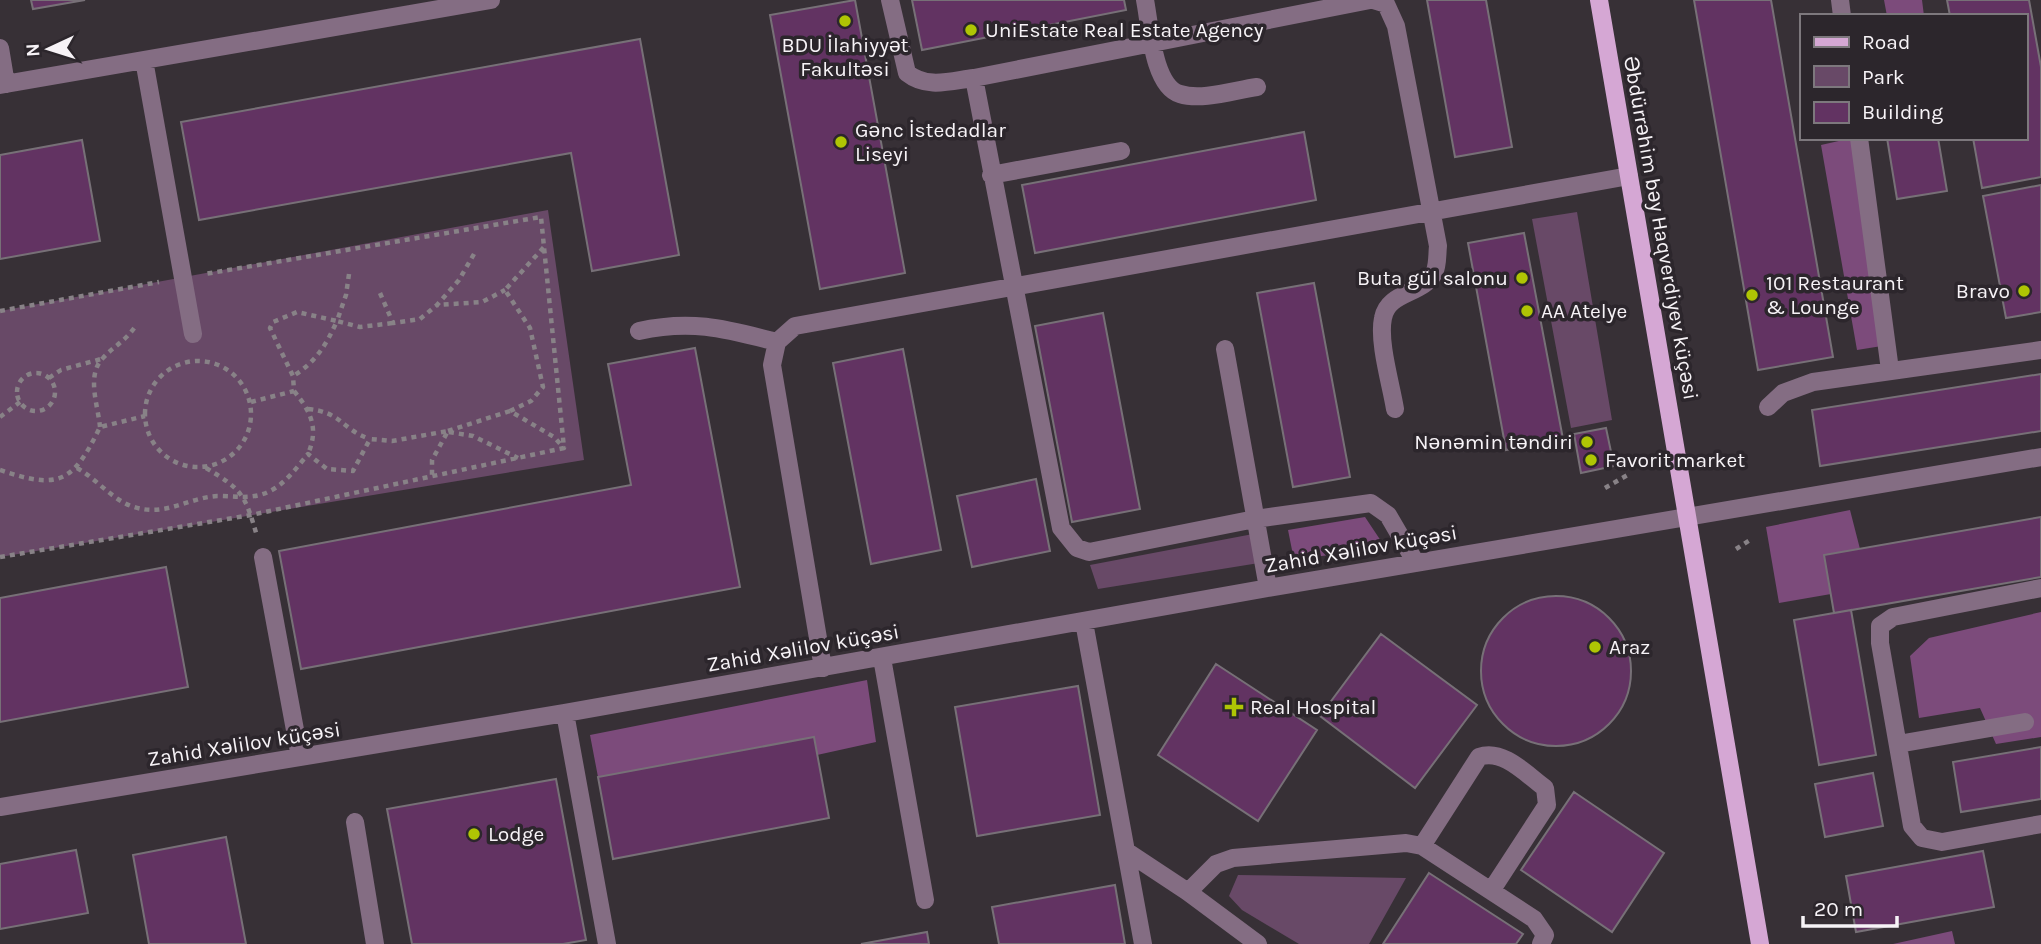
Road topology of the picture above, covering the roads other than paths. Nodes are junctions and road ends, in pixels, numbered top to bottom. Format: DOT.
graph roads {
  1 [pos="491,0"];
  2 [pos="890,0"];
  3 [pos="1145,0"];
  4 [pos="1372,0"];
  5 [pos="1599,0"];
  6 [pos="409,7"];
  7 [pos="1153,43"];
  8 [pos="0,48"];
  9 [pos="144,60"];
  10 [pos="974,78"];
  11 [pos="3,85"];
  12 [pos="1257,87"];
  13 [pos="1858,140"];
  14 [pos="1121,150"];
  15 [pos="990,175"];
  16 [pos="1629,176"];
  17 [pos="1430,211"];
  18 [pos="1012,286"];
  19 [pos="639,331"];
  20 [pos="193,334"];
  21 [pos="778,342"];
  22 [pos="1225,349"];
  23 [pos="2041,350"];
  24 [pos="1890,369"];
  25 [pos="1768,407"];
  26 [pos="1395,410"];
  27 [pos="2041,457"];
  28 [pos="1687,518"];
  29 [pos="1255,519"];
  30 [pos="263,557"];
  31 [pos="1416,563"];
  32 [pos="1268,588"];
  33 [pos="2041,588"];
  34 [pos="1084,622"];
  35 [pos="882,658"];
  36 [pos="823,668"];
  37 [pos="565,713"];
  38 [pos="2025,722"];
  39 [pos="1898,744"];
  40 [pos="300,757"];
  41 [pos="0,807"];
  42 [pos="355,822"];
  43 [pos="2041,824"];
  44 [pos="1422,846"];
  45 [pos="1126,851"];
  46 [pos="1491,891"];
  47 [pos="1188,892"];
  48 [pos="925,900"];
  49 [pos="375,944"];
  50 [pos="607,944"];
  51 [pos="1143,944"];
  52 [pos="1258,944"];
  53 [pos="1541,944"];
  54 [pos="1760,944"];
  1 -- 6 [label="street"];
  2 -- 10 [label="street"];
  3 -- 7 [label="street"];
  4 -- 7 [label="street"];
  4 -- 17 [label="street"];
  5 -- 16 [label="main road, Əbdürrəhim bəy Haqverdiyev küçəsi"];
  6 -- 9 [label="street"];
  7 -- 10 [label="street"];
  7 -- 12 [label="street"];
  8 -- 11 [label="street"];
  9 -- 11 [label="street"];
  9 -- 20 [label="street"];
  10 -- 15 [label="street"];
  13 -- 24 [label="street"];
  14 -- 15 [label="street"];
  15 -- 18 [label="street"];
  16 -- 17 [label="street"];
  16 -- 28 [label="main road, Əbdürrəhim bəy Haqverdiyev küçəsi"];
  17 -- 18 [label="street"];
  17 -- 26 [label="street"];
  18 -- 21 [label="street"];
  18 -- 29 [label="street"];
  19 -- 21 [label="street"];
  21 -- 36 [label="street"];
  22 -- 29 [label="street"];
  23 -- 24 [label="street"];
  24 -- 25 [label="street"];
  27 -- 28 [label="street, Zahid Xəlilov küçəsi"];
  28 -- 31 [label="street, Zahid Xəlilov küçəsi"];
  28 -- 54 [label="main road, Əbdürrəhim bəy Haqverdiyev küçəsi"];
  29 -- 31 [label="street"];
  29 -- 32 [label="street"];
  30 -- 40 [label="street"];
  31 -- 32 [label="street, Zahid Xəlilov küçəsi"];
  32 -- 34 [label="street, Zahid Xəlilov küçəsi"];
  33 -- 39 [label="street"];
  34 -- 35 [label="street, Zahid Xəlilov küçəsi"];
  34 -- 45 [label="street"];
  35 -- 36 [label="street, Zahid Xəlilov küçəsi"];
  35 -- 48 [label="street"];
  36 -- 37 [label="street, Zahid Xəlilov küçəsi"];
  37 -- 40 [label="street, Zahid Xəlilov küçəsi"];
  37 -- 50 [label="street"];
  38 -- 39 [label="street"];
  39 -- 43 [label="street"];
  40 -- 41 [label="street, Zahid Xəlilov küçəsi"];
  42 -- 49 [label="street"];
  44 -- 46 [label="street"];
  44 -- 46 [label="street"];
  44 -- 47 [label="street"];
  45 -- 47 [label="street"];
  45 -- 51 [label="street"];
  46 -- 53 [label="street"];
  47 -- 52 [label="street"];
}
